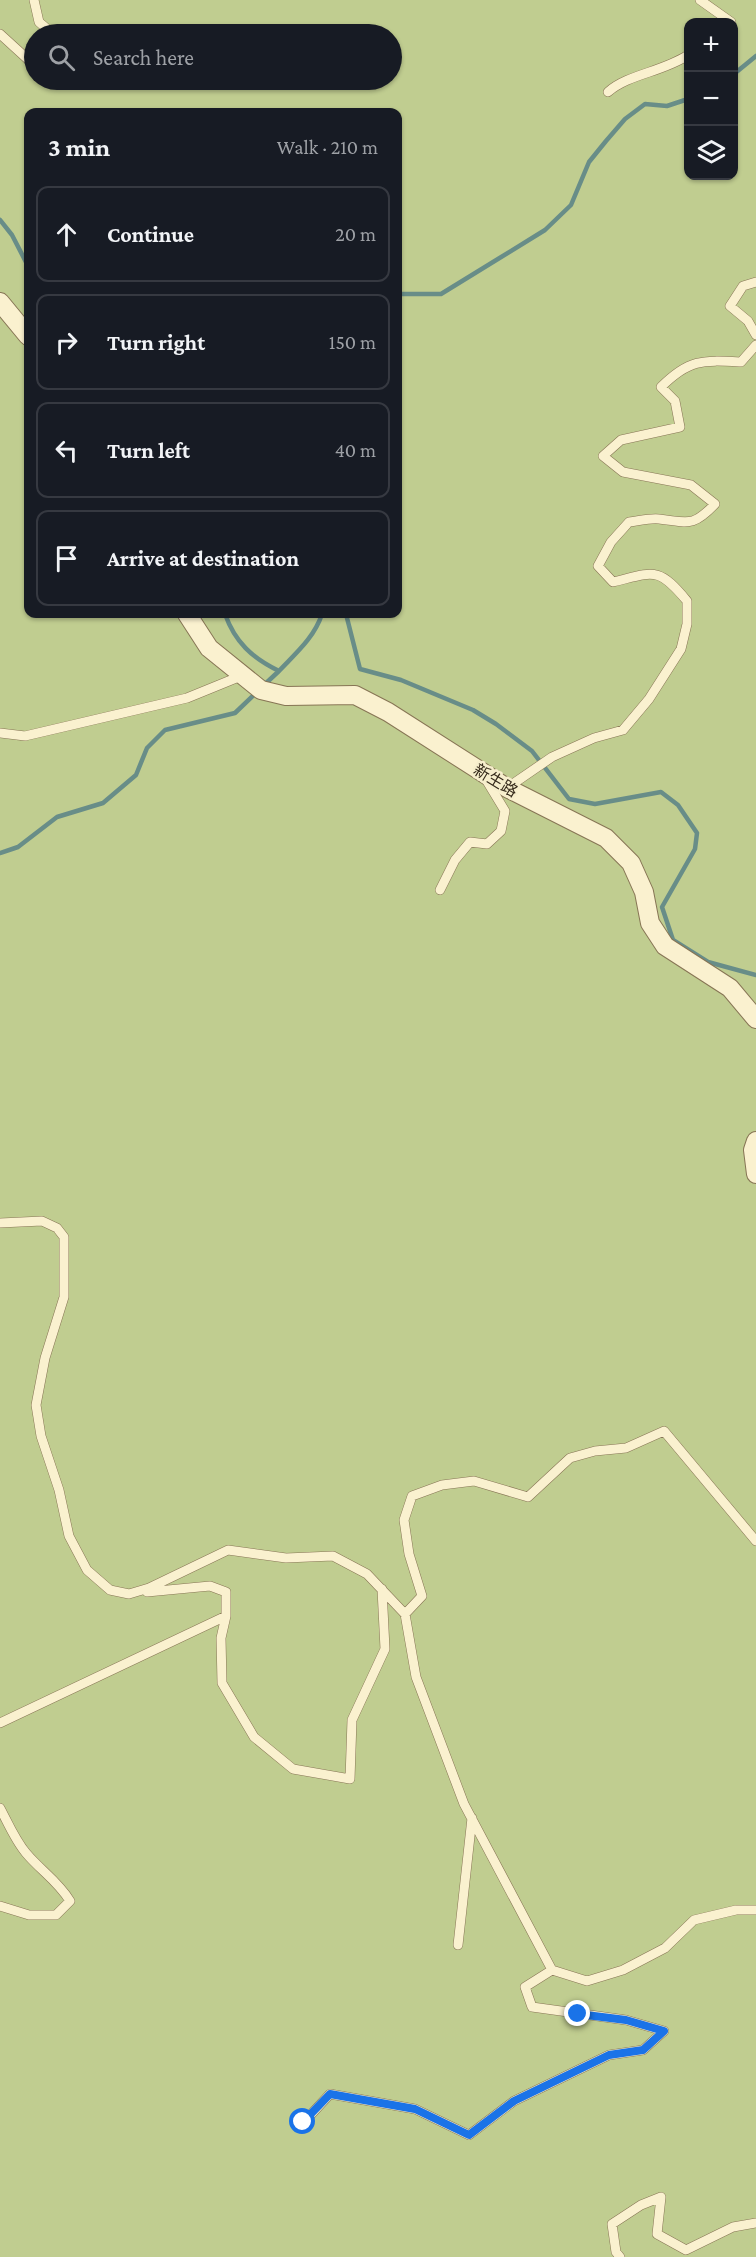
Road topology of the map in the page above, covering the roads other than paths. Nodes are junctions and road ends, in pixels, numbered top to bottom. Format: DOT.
graph roads {
  1 [pos="34,0"];
  2 [pos="700,0"];
  3 [pos="725,18"];
  4 [pos="41,24"];
  5 [pos="0,34"];
  6 [pos="24,56"];
  7 [pos="684,58"];
  8 [pos="608,92"];
  9 [pos="756,282"];
  10 [pos="0,302"];
  11 [pos="24,331"];
  12 [pos="756,335"];
  13 [pos="756,345"];
  14 [pos="190,618"];
  15 [pos="251,683"];
  16 [pos="0,733"];
  17 [pos="480,771"];
  18 [pos="507,788"];
  19 [pos="440,890"];
  20 [pos="756,1019"];
  21 [pos="756,1141"];
  22 [pos="756,1174"];
  23 [pos="0,1223"];
  24 [pos="756,1541"];
  25 [pos="382,1589"];
  26 [pos="129,1594"];
  27 [pos="405,1614"];
  28 [pos="226,1616"];
  29 [pos="0,1723"];
  30 [pos="0,1808"];
  31 [pos="472,1818"];
  32 [pos="0,1906"];
  33 [pos="756,1910"];
  34 [pos="458,1945"];
  35 [pos="552,1970"];
  36 [pos="303,2122"];
  37 [pos="756,2223"];
  38 [pos="620,2257"];
  1 -- 4 [label="lane"];
  2 -- 3 [label="lane"];
  5 -- 6 [label="lane"];
  7 -- 8 [label="lane"];
  9 -- 12 [label="lane"];
  10 -- 11 [label="street"];
  13 -- 18 [label="lane"];
  14 -- 15 [label="street, 新生路"];
  15 -- 16 [label="lane"];
  15 -- 17 [label="street, 新生路"];
  17 -- 18 [label="street, 新生路"];
  17 -- 19 [label="lane"];
  18 -- 20 [label="street, 新生路"];
  21 -- 22 [label="street"];
  23 -- 26 [label="lane"];
  24 -- 27 [label="lane"];
  25 -- 26 [label="lane"];
  25 -- 27 [label="lane"];
  25 -- 28 [label="lane"];
  26 -- 28 [label="lane"];
  27 -- 31 [label="lane"];
  28 -- 29 [label="lane"];
  30 -- 32 [label="lane"];
  31 -- 34 [label="lane"];
  31 -- 35 [label="lane"];
  33 -- 35 [label="lane"];
  35 -- 36 [label="lane"];
  37 -- 38 [label="lane"];
}
